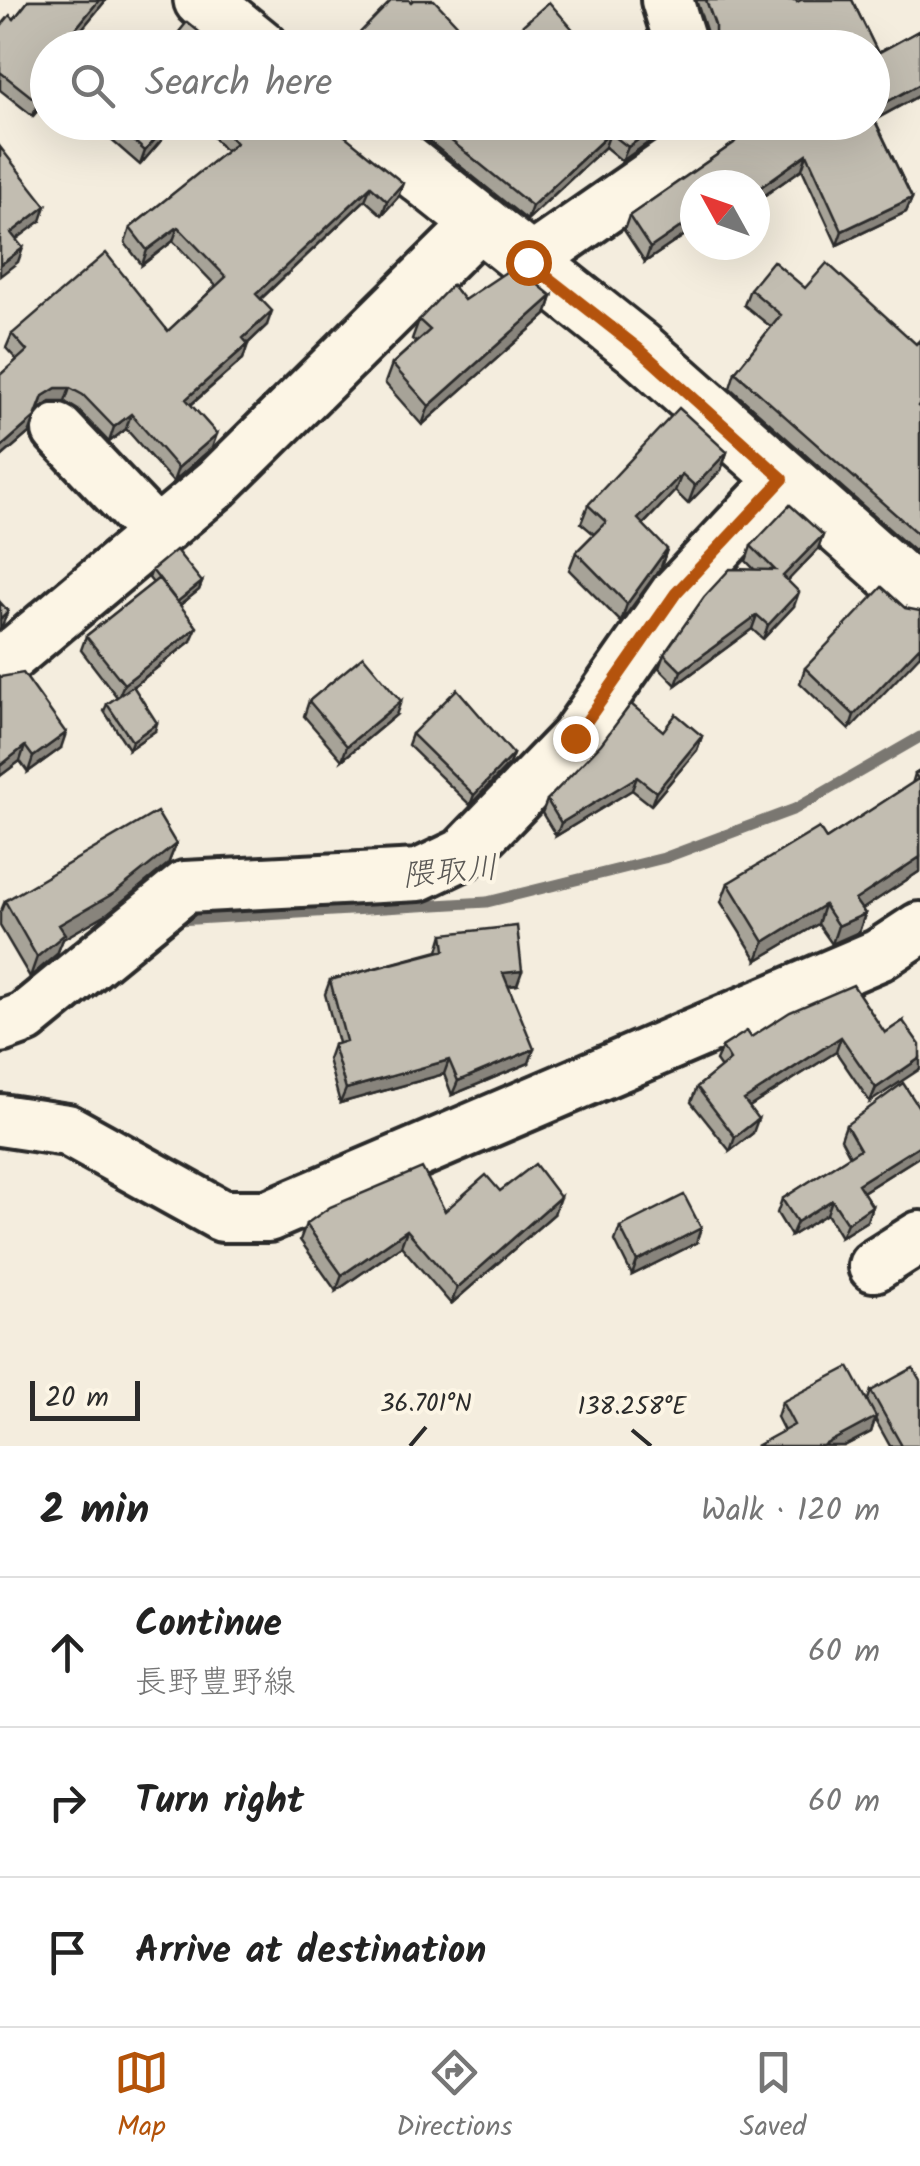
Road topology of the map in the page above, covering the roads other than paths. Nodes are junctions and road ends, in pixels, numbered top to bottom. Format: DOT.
graph roads {
  1 [pos="202,0"];
  2 [pos="667,0"];
  3 [pos="239,30"];
  4 [pos="676,30"];
  5 [pos="376,140"];
  6 [pos="703,140"];
  7 [pos="479,224"];
  8 [pos="528,262"];
  9 [pos="58,430"];
  10 [pos="783,479"];
  11 [pos="156,534"];
  12 [pos="920,598"];
  13 [pos="0,665"];
  14 [pos="920,928"];
  15 [pos="0,1027"];
  16 [pos="0,1120"];
  17 [pos="920,1237"];
  18 [pos="874,1266"];
  1 -- 3 [label="main road"];
  2 -- 4 [label="street"];
  5 -- 7 [label="main road"];
  6 -- 8 [label="street"];
  7 -- 8 [label="main road"];
  7 -- 11 [label="street"];
  8 -- 10 [label="main road"];
  9 -- 11 [label="street"];
  10 -- 12 [label="main road"];
  10 -- 15 [label="street"];
  11 -- 13 [label="street"];
  14 -- 16 [label="street"];
  17 -- 18 [label="street"];
}
